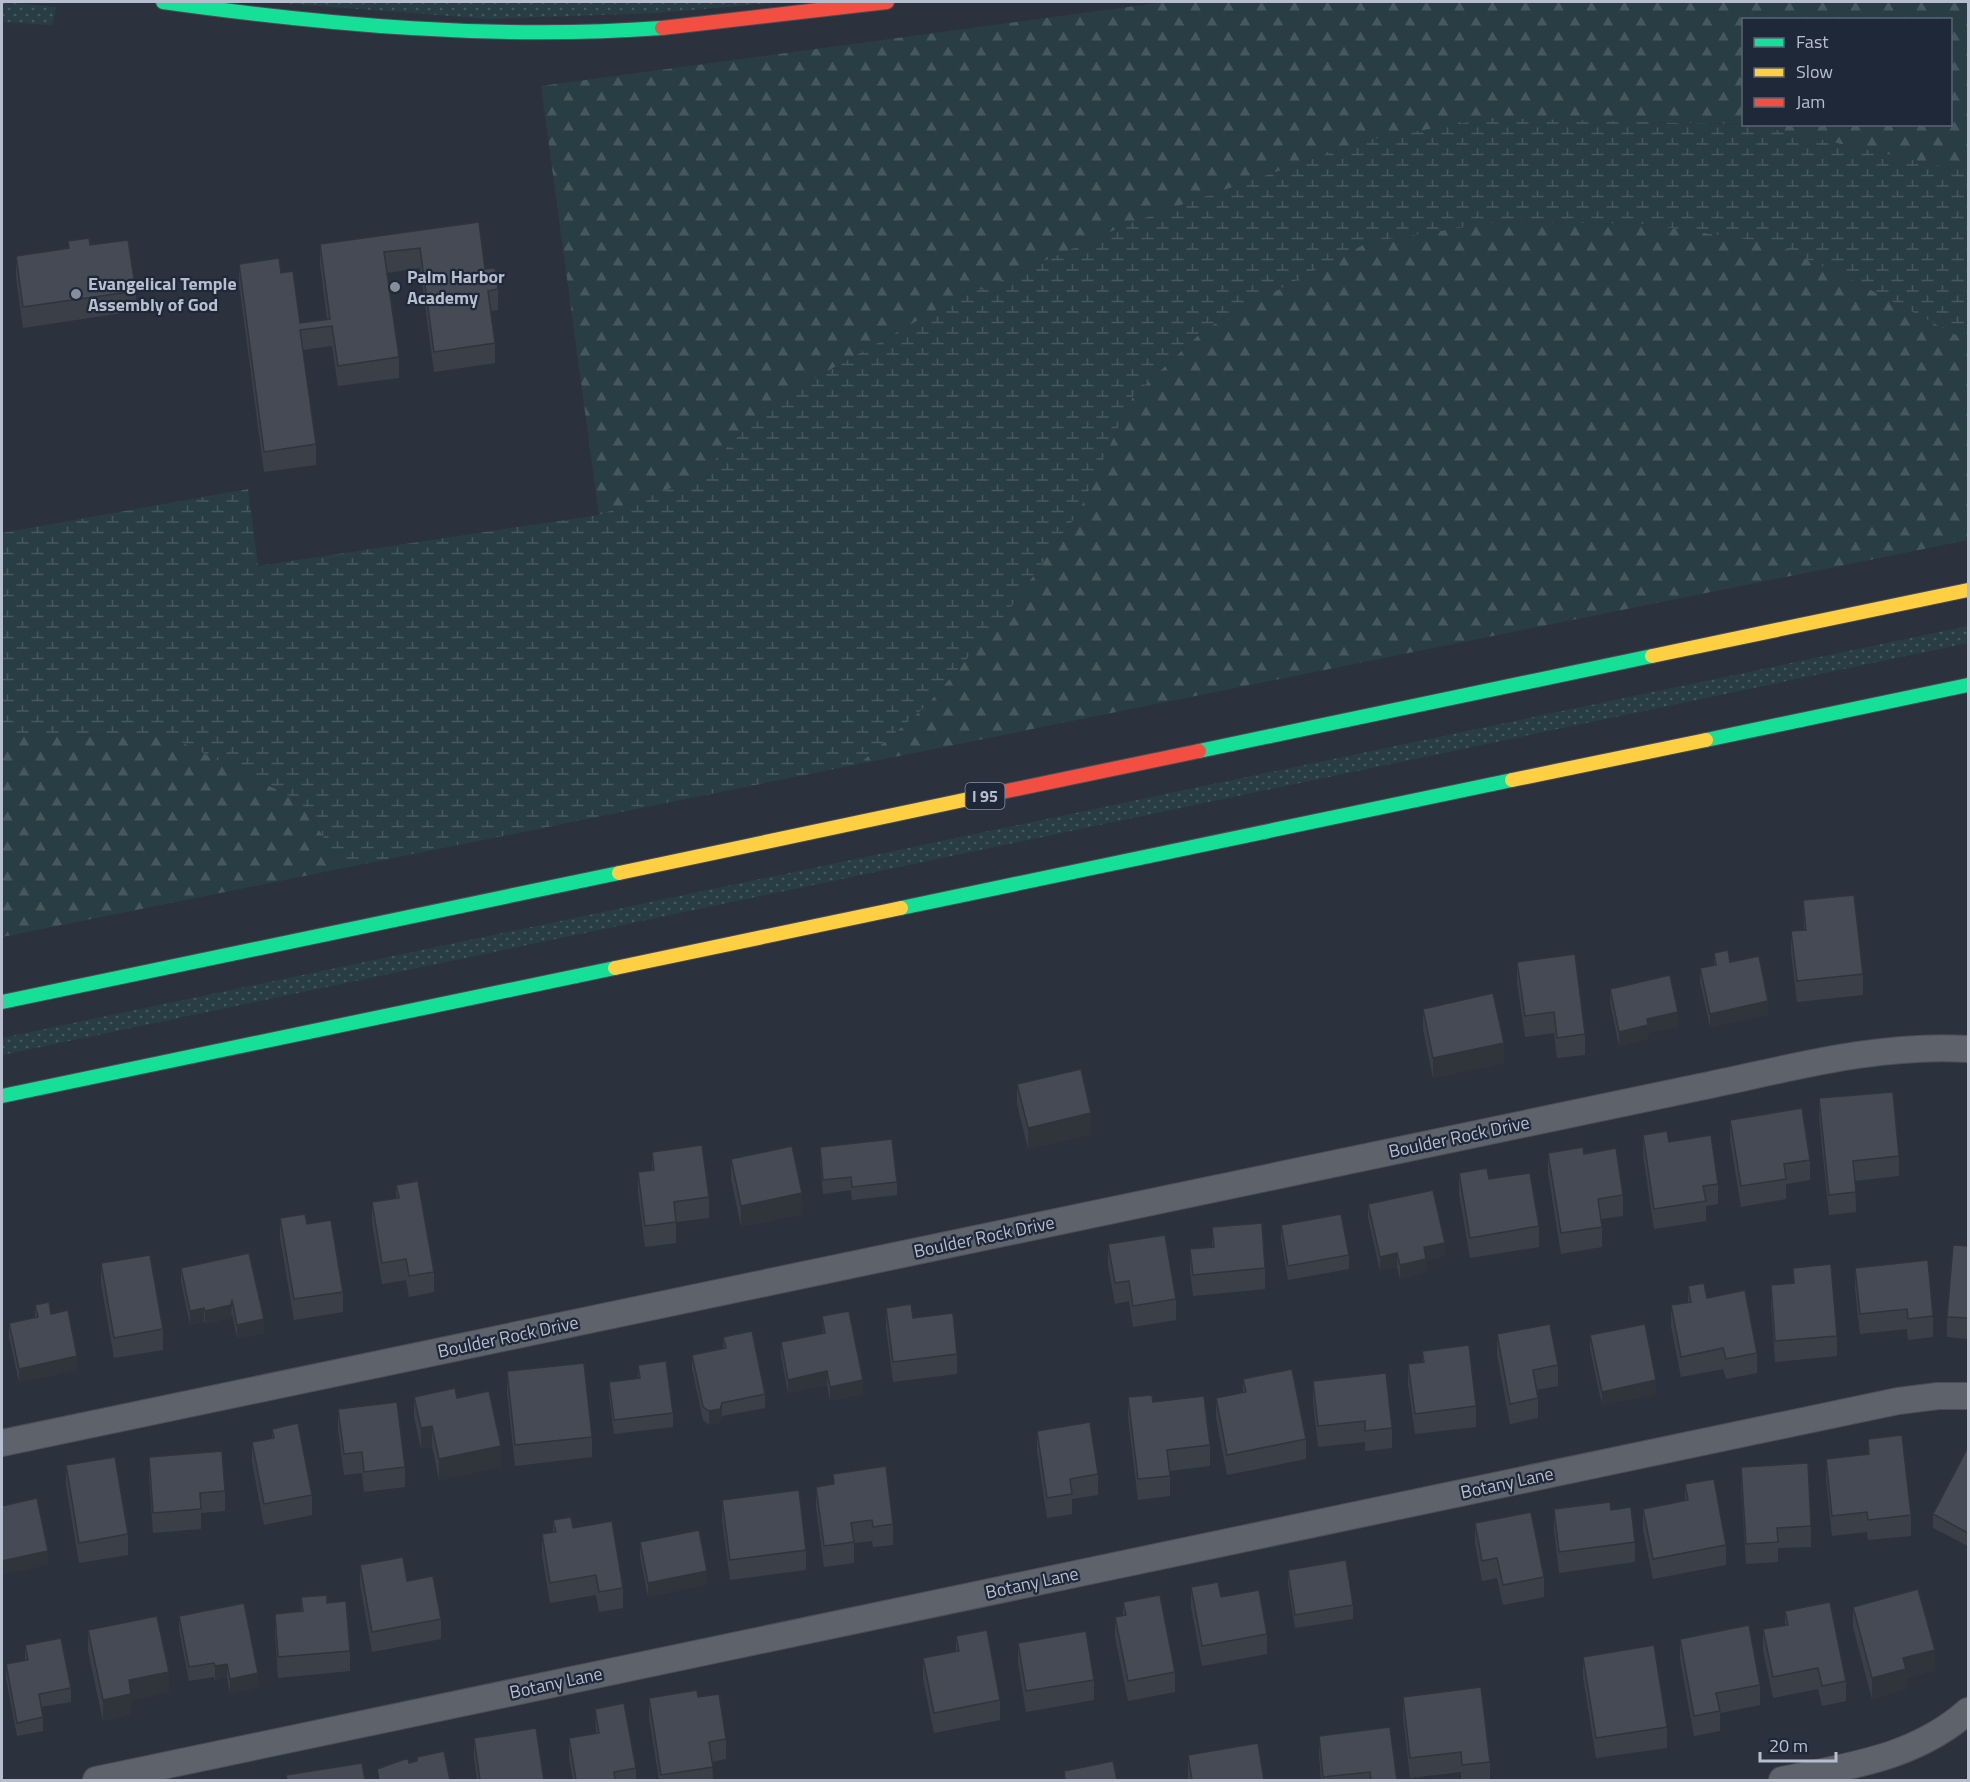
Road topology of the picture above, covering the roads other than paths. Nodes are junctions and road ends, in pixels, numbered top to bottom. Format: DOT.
graph roads {
  1 [pos="163,2"];
  2 [pos="887,2"];
  3 [pos="1968,590"];
  4 [pos="1968,685"];
  5 [pos="2,1002"];
  6 [pos="1968,1049"];
  7 [pos="2,1096"];
  8 [pos="1968,1396"];
  9 [pos="2,1443"];
  10 [pos="1968,1711"];
  11 [pos="96,1780"];
  12 [pos="1782,1780"];
  1 -- 2 [label="main road"];
  3 -- 5 [label="main road, I 95"];
  4 -- 7 [label="main road"];
  6 -- 9 [label="street, Boulder Rock Drive"];
  8 -- 11 [label="street, Botany Lane"];
  10 -- 12 [label="street"];
}
